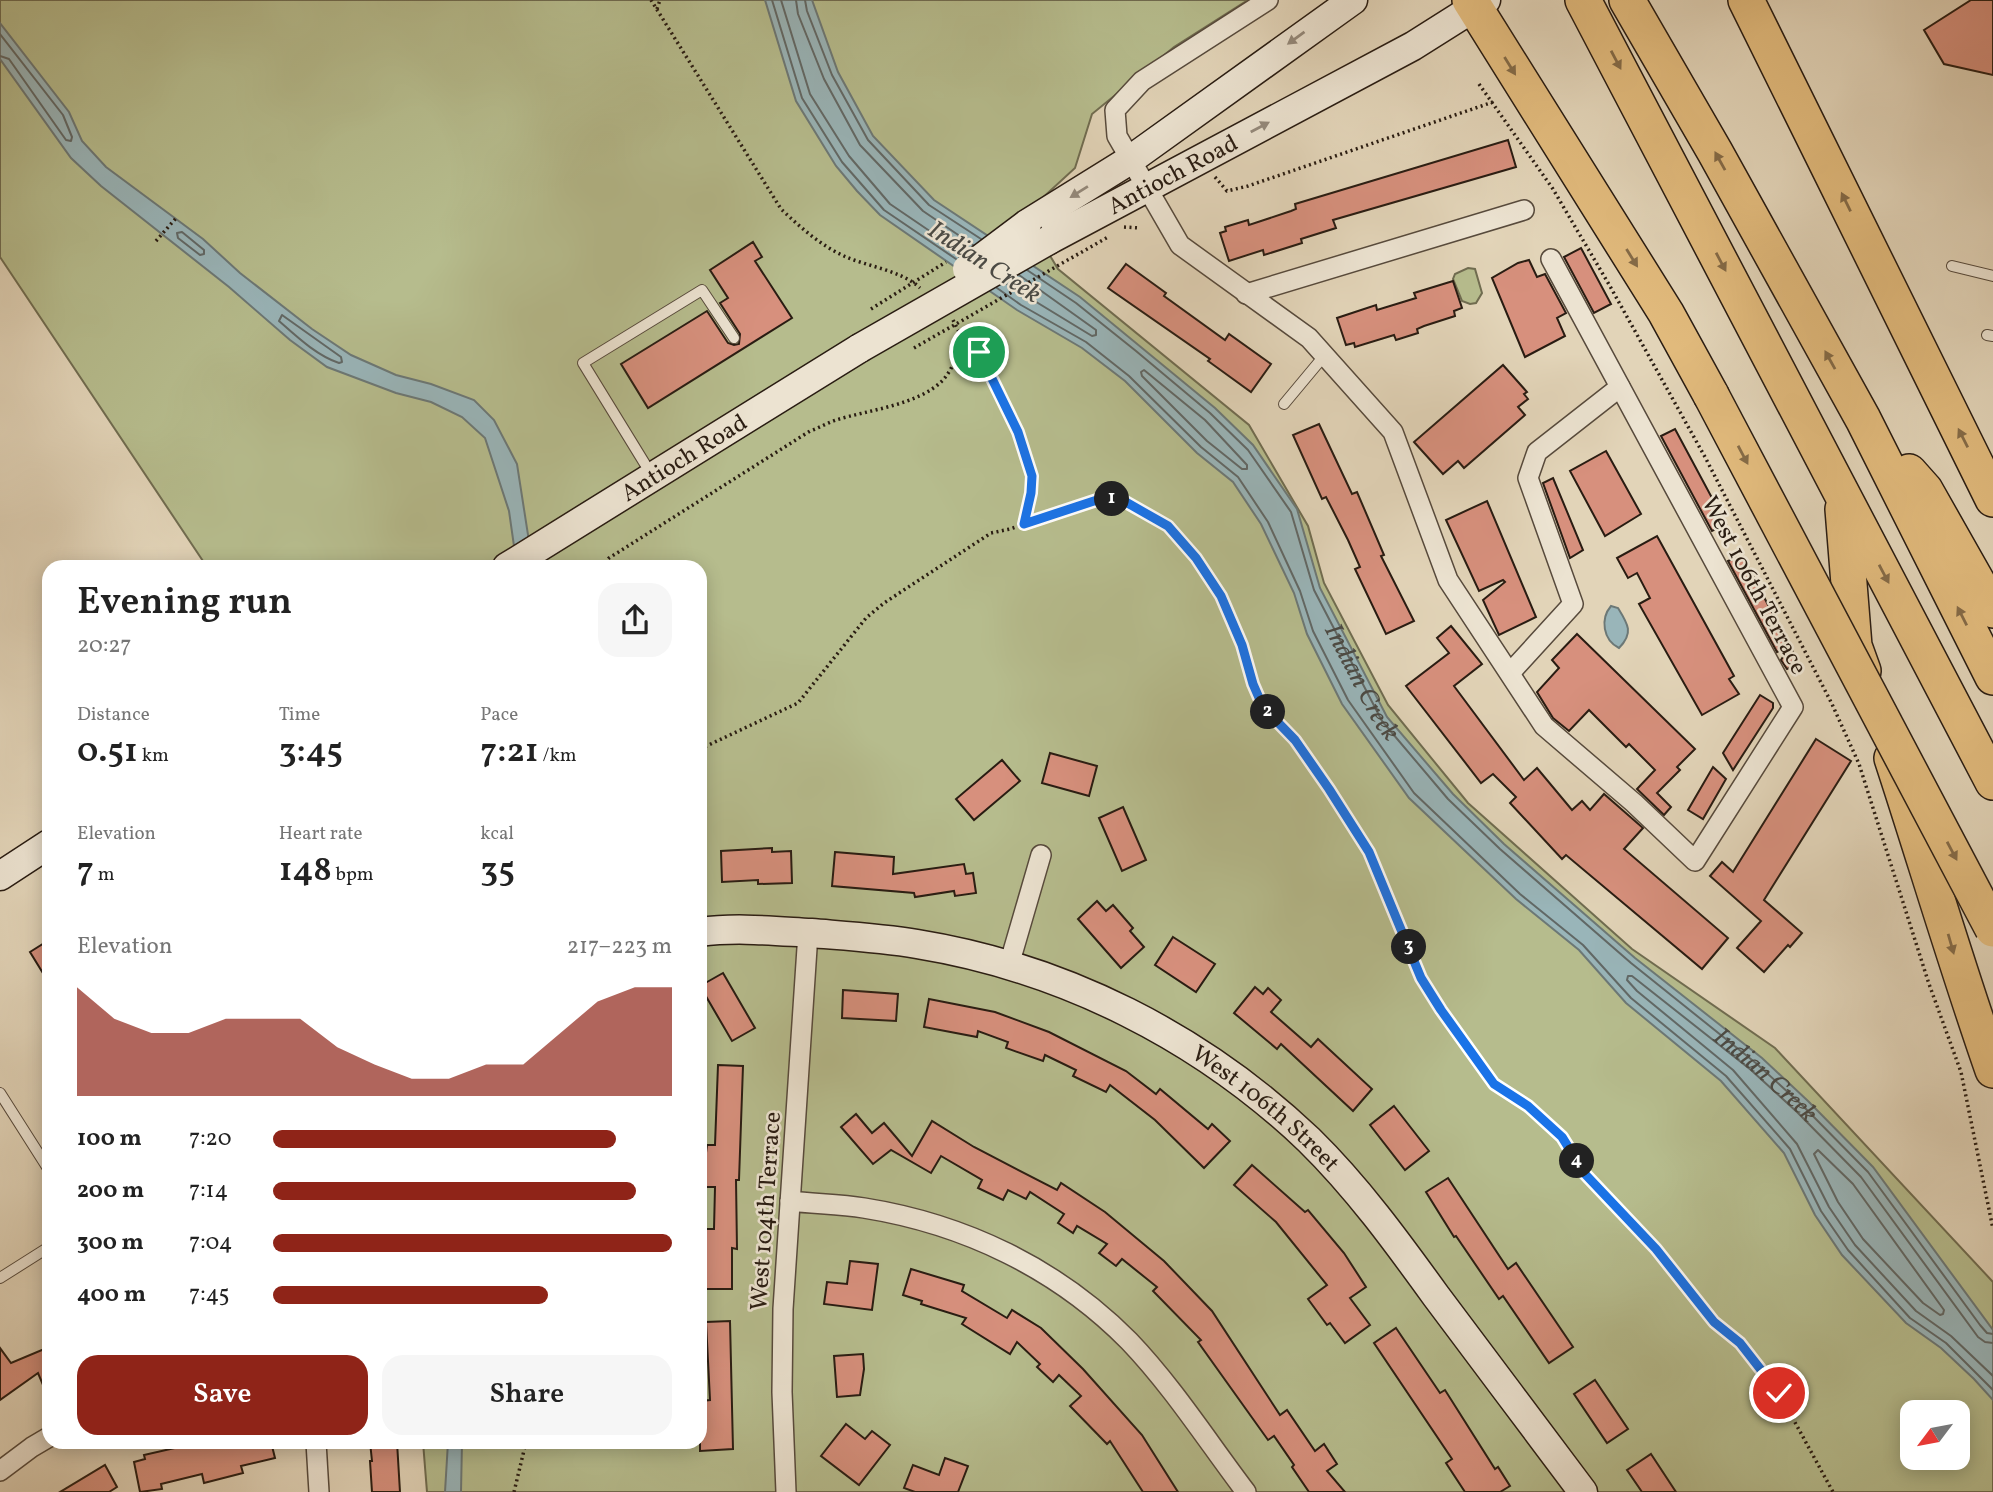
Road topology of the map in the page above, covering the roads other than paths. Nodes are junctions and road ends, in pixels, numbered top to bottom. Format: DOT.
graph roads {
  1 [pos="1268,0"];
  2 [pos="1353,0"];
  3 [pos="1583,0"];
  4 [pos="1627,0"];
  5 [pos="1746,0"];
  6 [pos="1477,3"];
  7 [pos="1130,160"];
  8 [pos="1146,187"];
  9 [pos="1524,209"];
  10 [pos="1038,232"];
  11 [pos="1551,259"];
  12 [pos="1952,266"];
  13 [pos="1993,276"];
  14 [pos="1246,294"];
  15 [pos="734,338"];
  16 [pos="1324,356"];
  17 [pos="1620,387"];
  18 [pos="1284,404"];
  19 [pos="1863,419"];
  20 [pos="645,464"];
  21 [pos="1841,491"];
  22 [pos="1993,499"];
  23 [pos="518,560"];
  24 [pos="1993,610"];
  25 [pos="1510,673"];
  26 [pos="1993,677"];
  27 [pos="1993,782"];
  28 [pos="42,849"];
  29 [pos="1041,855"];
  30 [pos="0,876"];
  31 [pos="1993,929"];
  32 [pos="707,931"];
  33 [pos="808,933"];
  34 [pos="1009,965"];
  35 [pos="1993,1070"];
  36 [pos="0,1093"];
  37 [pos="42,1159"];
  38 [pos="790,1201"];
  39 [pos="42,1251"];
  40 [pos="0,1278"];
  41 [pos="42,1441"];
  42 [pos="316,1449"];
  43 [pos="0,1471"];
  44 [pos="319,1492"];
  45 [pos="786,1492"];
  46 [pos="1247,1492"];
  47 [pos="1583,1492"];
  1 -- 7 [label="street, West 106th Terrace"];
  2 -- 7 [label="main road, Antioch Road, one-way"];
  3 -- 21 [label="highway, one-way"];
  19 -- 4 [label="highway, one-way"];
  22 -- 5 [label="highway, one-way"];
  8 -- 6 [label="main road, Antioch Road, one-way"];
  6 -- 31 [label="highway, one-way, bridge"];
  7 -- 8 [label="street, West 106th Terrace"];
  7 -- 10 [label="main road, Antioch Road, one-way"];
  8 -- 10 [label="main road, Antioch Road"];
  8 -- 14 [label="street, West 106th Terrace"];
  9 -- 14 [label="street"];
  10 -- 23 [label="main road, Antioch Road, bridge"];
  11 -- 17 [label="street, West 106th Terrace"];
  12 -- 13 [label="lane"];
  14 -- 16 [label="street, West 106th Terrace"];
  15 -- 20 [label="lane"];
  16 -- 18 [label="lane"];
  16 -- 25 [label="street, West 106th Terrace"];
  17 -- 25 [label="street"];
  17 -- 25 [label="street, West 106th Terrace"];
  19 -- 24 [label="highway"];
  26 -- 19 [label="highway, one-way"];
  21 -- 27 [label="highway, one-way"];
  21 -- 35 [label="highway, one-way"];
  28 -- 30 [label="main road"];
  29 -- 34 [label="street"];
  32 -- 33 [label="main road, West 106th Street"];
  33 -- 34 [label="main road, West 106th Street"];
  33 -- 38 [label="street, West 104th Terrace"];
  34 -- 47 [label="main road, West 106th Street"];
  36 -- 37 [label="lane"];
  38 -- 45 [label="street, West 104th Terrace"];
  38 -- 46 [label="street"];
  39 -- 40 [label="lane"];
  41 -- 43 [label="street"];
  42 -- 44 [label="street"];
}
